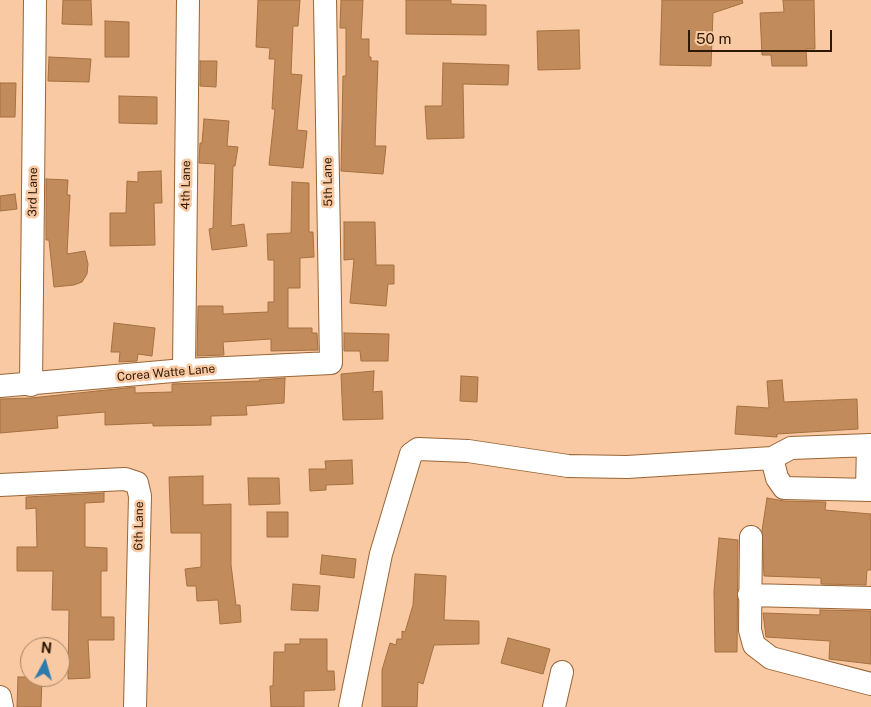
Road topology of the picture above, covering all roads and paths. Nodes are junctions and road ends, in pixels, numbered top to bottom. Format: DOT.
graph roads {
  1 [pos="35,0"];
  2 [pos="188,0"];
  3 [pos="325,0"];
  4 [pos="331,363"];
  5 [pos="184,370"];
  6 [pos="31,385"];
  7 [pos="0,386"];
  8 [pos="869,445"];
  9 [pos="772,458"];
  10 [pos="0,485"];
  11 [pos="869,490"];
  12 [pos="751,537"];
  13 [pos="749,595"];
  14 [pos="871,598"];
  15 [pos="562,672"];
  16 [pos="871,684"];
  17 [pos="0,697"];
  18 [pos="2,707"];
  19 [pos="136,707"];
  20 [pos="350,707"];
  21 [pos="554,707"];
  1 -- 6 [label="street, 3rd Lane"];
  2 -- 5 [label="street, 4th Lane"];
  3 -- 4 [label="street, 5th Lane"];
  4 -- 5 [label="street, Corea Watte Lane"];
  5 -- 6 [label="street, Corea Watte Lane"];
  6 -- 7 [label="street, Corea Watte Lane"];
  8 -- 9 [label="street"];
  8 -- 11 [label="street"];
  9 -- 11 [label="street"];
  9 -- 20 [label="street"];
  10 -- 19 [label="street, 6th Lane"];
  12 -- 13 [label="street"];
  13 -- 14 [label="street"];
  13 -- 16 [label="street"];
  15 -- 21 [label="street"];
  17 -- 18 [label="street"];
}
